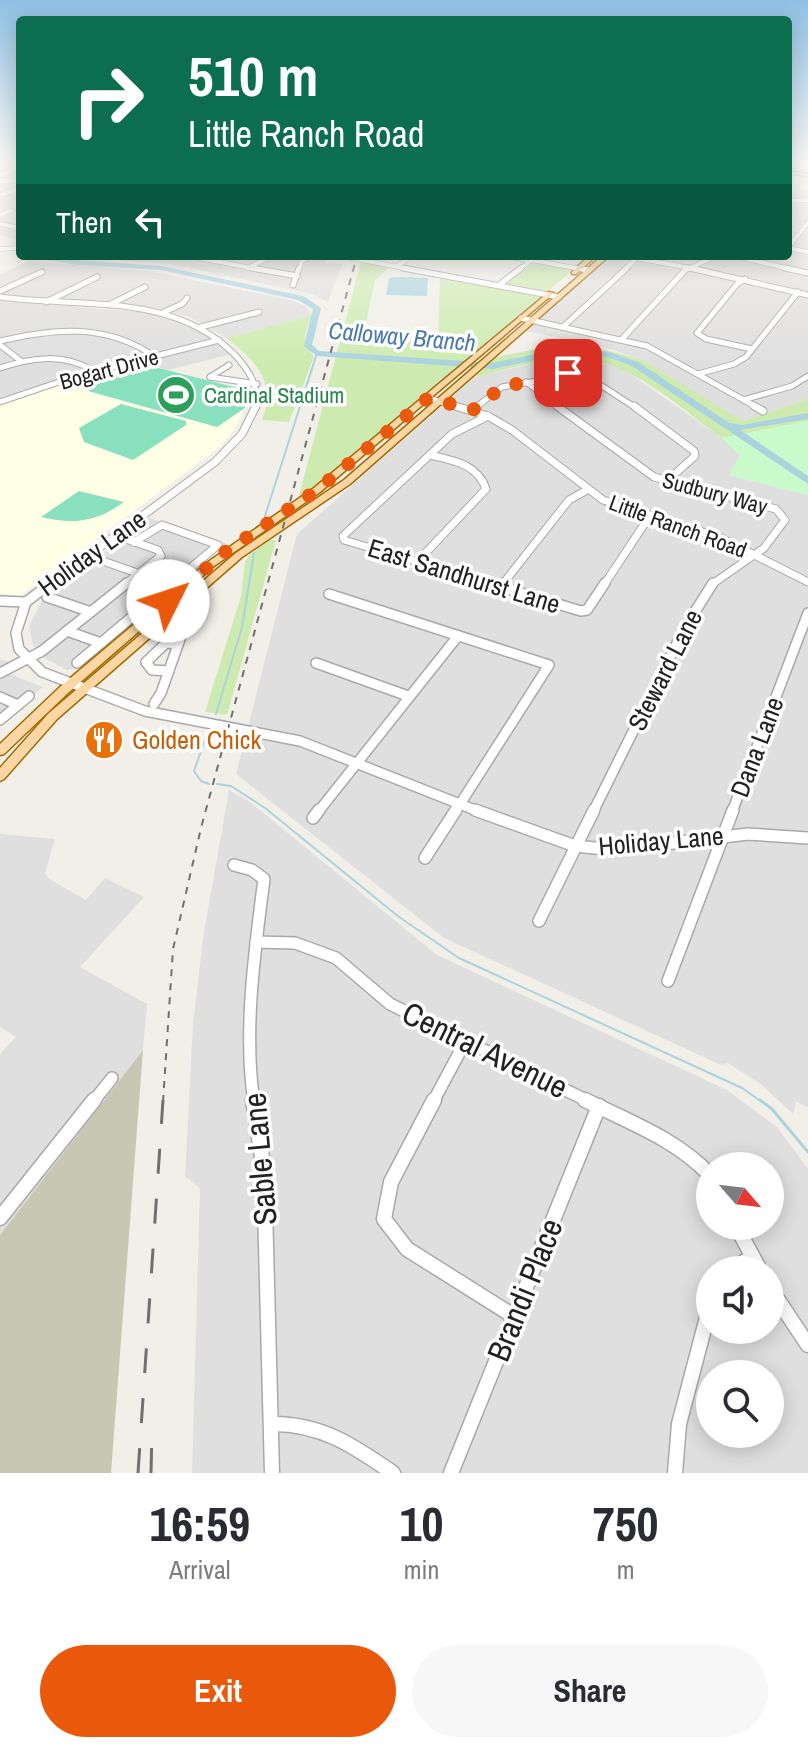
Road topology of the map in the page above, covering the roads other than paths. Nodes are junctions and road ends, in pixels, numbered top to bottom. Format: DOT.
graph roads {
  1 [pos="216,260"];
  2 [pos="263,260"];
  3 [pos="304,260"];
  4 [pos="366,260"];
  5 [pos="370,260"];
  6 [pos="406,260"];
  7 [pos="530,260"];
  8 [pos="542,260"];
  9 [pos="588,260"];
  10 [pos="601,260"];
  11 [pos="635,260"];
  12 [pos="648,260"];
  13 [pos="706,260"];
  14 [pos="752,260"];
  15 [pos="385,263"];
  16 [pos="397,266"];
  17 [pos="688,267"];
  18 [pos="248,268"];
  19 [pos="579,268"];
  20 [pos="589,270"];
  21 [pos="42,272"];
  22 [pos="808,273"];
  23 [pos="297,276"];
  24 [pos="97,277"];
  25 [pos="745,279"];
  26 [pos="293,285"];
  27 [pos="499,285"];
  28 [pos="145,287"];
  29 [pos="0,291"];
  30 [pos="798,292"];
  31 [pos="549,295"];
  32 [pos="808,295"];
  33 [pos="0,297"];
  34 [pos="559,297"];
  35 [pos="187,298"];
  36 [pos="36,302"];
  37 [pos="44,303"];
  38 [pos="107,306"];
  39 [pos="30,308"];
  40 [pos="259,312"];
  41 [pos="162,313"];
  42 [pos="521,318"];
  43 [pos="532,320"];
  44 [pos="201,327"];
  45 [pos="563,327"];
  46 [pos="622,339"];
  47 [pos="219,340"];
  48 [pos="0,343"];
  49 [pos="752,349"];
  50 [pos="155,357"];
  51 [pos="21,361"];
  52 [pos="478,363"];
  53 [pos="229,365"];
  54 [pos="0,368"];
  55 [pos="94,371"];
  56 [pos="698,374"];
  57 [pos="808,377"];
  58 [pos="526,382"];
  59 [pos="257,384"];
  60 [pos="428,398"];
  61 [pos="743,400"];
  62 [pos="440,401"];
  63 [pos="0,402"];
  64 [pos="473,410"];
  65 [pos="763,411"];
  66 [pos="488,416"];
  67 [pos="430,455"];
  68 [pos="667,481"];
  69 [pos="587,490"];
  70 [pos="649,517"];
  71 [pos="785,520"];
  72 [pos="114,535"];
  73 [pos="134,542"];
  74 [pos="757,555"];
  75 [pos="97,559"];
  76 [pos="417,562"];
  77 [pos="140,574"];
  78 [pos="808,582"];
  79 [pos="501,587"];
  80 [pos="329,594"];
  81 [pos="47,597"];
  82 [pos="0,601"];
  83 [pos="26,602"];
  84 [pos="91,612"];
  85 [pos="808,613"];
  86 [pos="177,618"];
  87 [pos="147,619"];
  88 [pos="161,623"];
  89 [pos="67,631"];
  90 [pos="458,636"];
  91 [pos="101,643"];
  92 [pos="178,644"];
  93 [pos="25,658"];
  94 [pos="77,663"];
  95 [pos="316,663"];
  96 [pos="169,671"];
  97 [pos="0,673"];
  98 [pos="70,684"];
  99 [pos="84,689"];
  100 [pos="29,696"];
  101 [pos="408,696"];
  102 [pos="0,697"];
  103 [pos="154,704"];
  104 [pos="18,705"];
  105 [pos="0,720"];
  106 [pos="0,751"];
  107 [pos="359,762"];
  108 [pos="0,776"];
  109 [pos="459,802"];
  110 [pos="313,818"];
  111 [pos="723,837"];
  112 [pos="808,838"];
  113 [pos="575,846"];
  114 [pos="425,858"];
  115 [pos="234,865"];
  116 [pos="539,921"];
  117 [pos="256,942"];
  118 [pos="668,981"];
  119 [pos="465,1042"];
  120 [pos="112,1078"];
  121 [pos="599,1106"];
  122 [pos="696,1160"];
  123 [pos="0,1218"];
  124 [pos="784,1309"];
  125 [pos="515,1317"];
  126 [pos="700,1344"];
  127 [pos="808,1345"];
  128 [pos="273,1424"];
  129 [pos="272,1473"];
  130 [pos="393,1473"];
  131 [pos="451,1473"];
  132 [pos="675,1473"];
  1 -- 18 [label="street"];
  2 -- 18 [label="street"];
  3 -- 23 [label="street"];
  4 -- 15 [label="street"];
  5 -- 15 [label="street"];
  6 -- 16 [label="street"];
  7 -- 27 [label="street"];
  8 -- 19 [label="street"];
  9 -- 19 [label="main road"];
  10 -- 20 [label="main road"];
  11 -- 45 [label="street"];
  12 -- 17 [label="street"];
  13 -- 17 [label="street"];
  14 -- 22 [label="street"];
  15 -- 16 [label="street"];
  16 -- 27 [label="street"];
  17 -- 25 [label="street"];
  17 -- 46 [label="street"];
  18 -- 23 [label="street"];
  19 -- 20 [label="street"];
  19 -- 31 [label="main road"];
  20 -- 34 [label="main road"];
  21 -- 29 [label="street"];
  23 -- 26 [label="street"];
  24 -- 37 [label="street"];
  25 -- 30 [label="street"];
  25 -- 49 [label="street"];
  27 -- 31 [label="street"];
  28 -- 38 [label="street"];
  30 -- 32 [label="street"];
  30 -- 49 [label="street"];
  31 -- 34 [label="street"];
  31 -- 42 [label="main road"];
  33 -- 36 [label="street"];
  34 -- 43 [label="main road"];
  35 -- 41 [label="street"];
  36 -- 37 [label="street"];
  36 -- 39 [label="street"];
  37 -- 38 [label="street"];
  38 -- 41 [label="street"];
  40 -- 44 [label="street"];
  41 -- 44 [label="street"];
  42 -- 43 [label="street"];
  42 -- 52 [label="main road"];
  43 -- 45 [label="street"];
  43 -- 52 [label="main road"];
  44 -- 47 [label="street"];
  45 -- 46 [label="street"];
  46 -- 56 [label="street"];
  47 -- 50 [label="street, Bogart Drive"];
  47 -- 59 [label="street"];
  48 -- 50 [label="street"];
  48 -- 51 [label="street"];
  49 -- 56 [label="street"];
  50 -- 55 [label="street, Bogart Drive"];
  51 -- 54 [label="street"];
  51 -- 55 [label="street"];
  52 -- 60 [label="main road"];
  52 -- 62 [label="main road"];
  53 -- 59 [label="street"];
  55 -- 63 [label="street, Bogart Drive"];
  56 -- 61 [label="street"];
  57 -- 61 [label="street"];
  58 -- 64 [label="street"];
  58 -- 68 [label="street, Sudbury Way"];
  58 -- 68 [label="street"];
  59 -- 72 [label="street, Holiday Lane"];
  60 -- 62 [label="street, Little Ranch Road"];
  60 -- 87 [label="main road"];
  61 -- 65 [label="street"];
  62 -- 64 [label="street, Little Ranch Road"];
  62 -- 88 [label="main road"];
  64 -- 66 [label="street, Little Ranch Road"];
  66 -- 67 [label="street"];
  66 -- 69 [label="street, Little Ranch Road"];
  67 -- 76 [label="street"];
  67 -- 76 [label="street, East Sandhurst Lane"];
  68 -- 71 [label="street, Sudbury Way"];
  69 -- 70 [label="street, Little Ranch Road"];
  69 -- 79 [label="street"];
  70 -- 74 [label="street, Little Ranch Road"];
  70 -- 79 [label="street, East Sandhurst Lane"];
  71 -- 74 [label="street, Steward Lane"];
  72 -- 73 [label="street"];
  72 -- 83 [label="street, Holiday Lane"];
  73 -- 77 [label="street"];
  73 -- 91 [label="street"];
  74 -- 78 [label="street, Little Ranch Road"];
  74 -- 113 [label="street, Steward Lane"];
  75 -- 77 [label="street"];
  76 -- 79 [label="street, East Sandhurst Lane"];
  77 -- 84 [label="street"];
  80 -- 90 [label="street"];
  81 -- 84 [label="street"];
  82 -- 83 [label="street"];
  83 -- 93 [label="street, Holiday Lane"];
  84 -- 89 [label="street"];
  85 -- 111 [label="street, Dana Lane"];
  86 -- 92 [label="street"];
  87 -- 88 [label="main road"];
  87 -- 98 [label="main road"];
  88 -- 99 [label="main road"];
  89 -- 91 [label="street"];
  89 -- 93 [label="street"];
  90 -- 101 [label="street"];
  90 -- 109 [label="street"];
  91 -- 94 [label="street"];
  92 -- 96 [label="street"];
  92 -- 96 [label="street"];
  93 -- 97 [label="street"];
  93 -- 98 [label="street, Holiday Lane"];
  95 -- 101 [label="street"];
  96 -- 103 [label="street"];
  98 -- 99 [label="street, Holiday Lane"];
  98 -- 106 [label="main road"];
  99 -- 107 [label="street, Holiday Lane"];
  99 -- 108 [label="main road"];
  100 -- 104 [label="street"];
  101 -- 107 [label="street"];
  102 -- 104 [label="street"];
  104 -- 105 [label="street"];
  107 -- 109 [label="street, Holiday Lane"];
  107 -- 110 [label="street"];
  109 -- 113 [label="street, Holiday Lane"];
  109 -- 114 [label="street"];
  111 -- 112 [label="street, Holiday Lane"];
  111 -- 113 [label="street, Holiday Lane"];
  111 -- 118 [label="street, Dana Lane"];
  113 -- 116 [label="street, Steward Lane"];
  115 -- 117 [label="street, Sable Lane"];
  117 -- 119 [label="street, Central Avenue"];
  117 -- 128 [label="street, Sable Lane"];
  119 -- 121 [label="street, Central Avenue"];
  119 -- 125 [label="street"];
  120 -- 123 [label="street"];
  121 -- 122 [label="street, Central Avenue"];
  121 -- 125 [label="street, Brandi Place"];
  124 -- 127 [label="street"];
  125 -- 131 [label="street, Brandi Place"];
  126 -- 132 [label="street"];
  128 -- 129 [label="street, Sable Lane"];
  128 -- 130 [label="street"];
}
